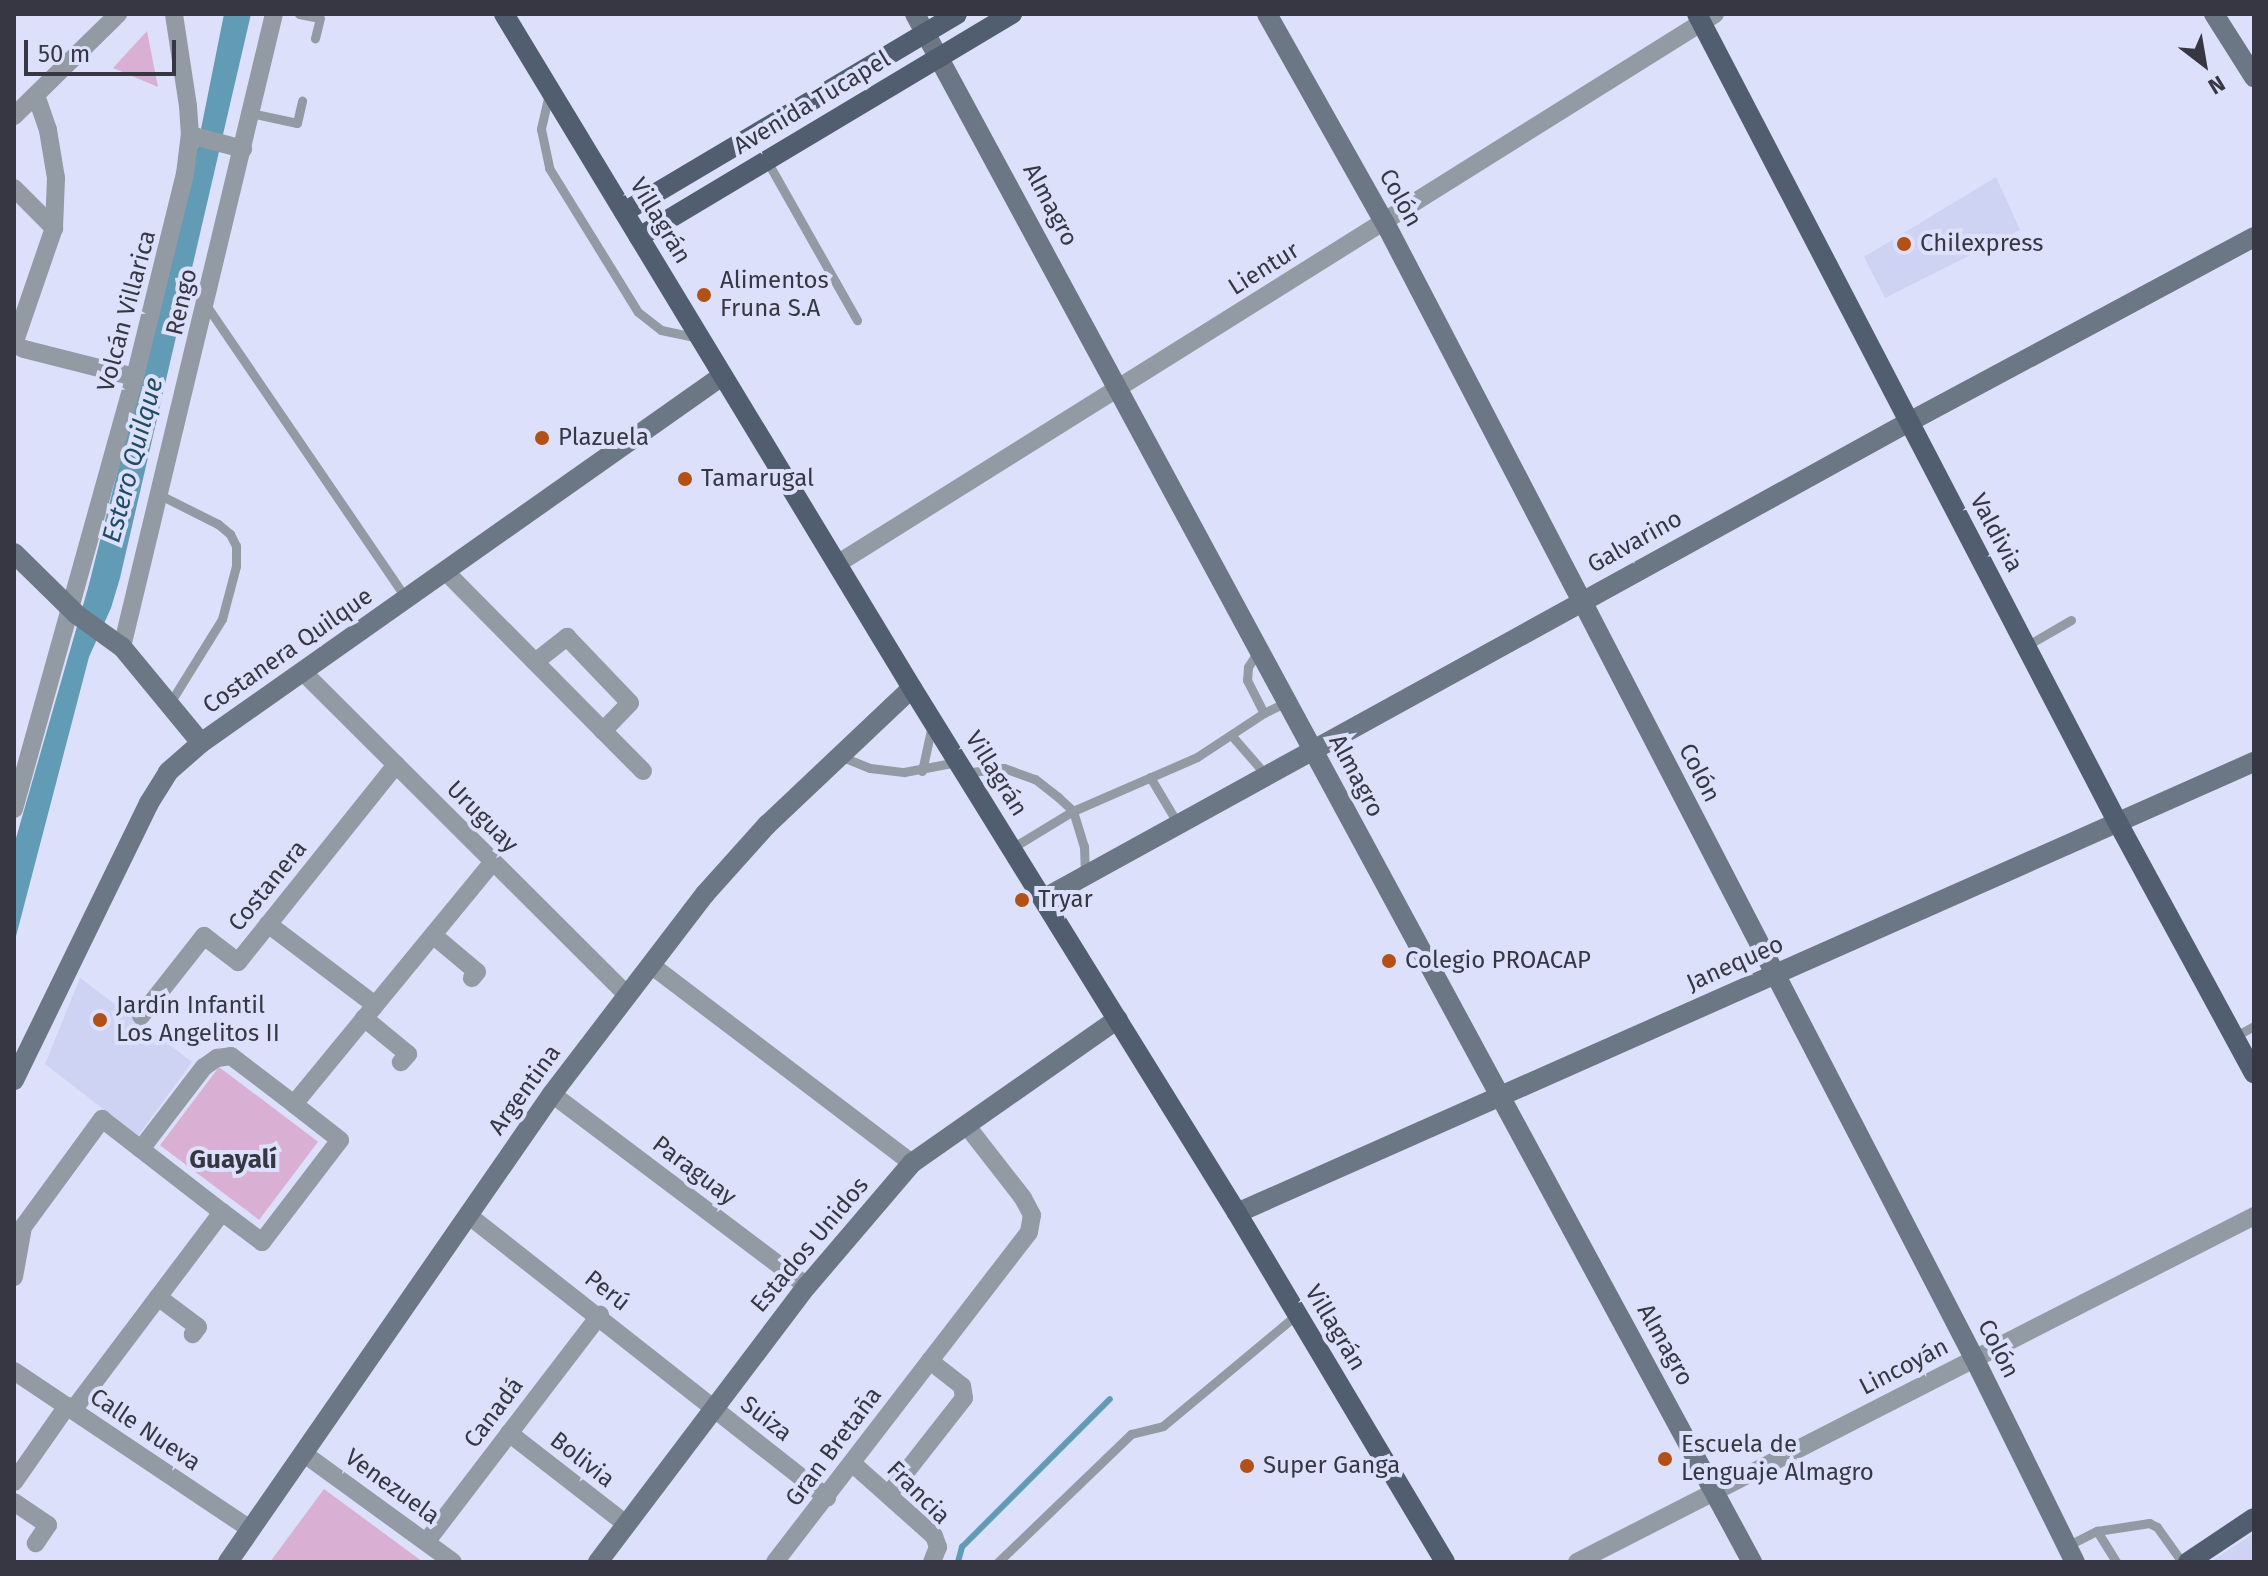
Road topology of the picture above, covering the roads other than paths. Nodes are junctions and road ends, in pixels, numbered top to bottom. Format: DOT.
graph roads {
  1 [pos="118,14"];
  2 [pos="274,14"];
  3 [pos="299,14"];
  4 [pos="504,14"];
  5 [pos="915,14"];
  6 [pos="957,14"];
  7 [pos="1012,14"];
  8 [pos="1267,14"];
  9 [pos="2214,14"];
  10 [pos="176,17"];
  11 [pos="1704,17"];
  12 [pos="926,33"];
  13 [pos="315,38"];
  14 [pos="940,57"];
  15 [pos="2254,77"];
  16 [pos="551,91"];
  17 [pos="36,95"];
  18 [pos="302,101"];
  19 [pos="251,113"];
  20 [pos="14,116"];
  21 [pos="193,136"];
  22 [pos="235,147"];
  23 [pos="767,161"];
  24 [pos="14,188"];
  25 [pos="624,212"];
  26 [pos="1385,223"];
  27 [pos="54,228"];
  28 [pos="639,237"];
  29 [pos="2254,237"];
  30 [pos="206,305"];
  31 [pos="857,320"];
  32 [pos="699,338"];
  33 [pos="14,344"];
  34 [pos="722,376"];
  35 [pos="135,377"];
  36 [pos="1119,387"];
  37 [pos="1909,422"];
  38 [pos="160,495"];
  39 [pos="14,553"];
  40 [pos="837,564"];
  41 [pos="446,572"];
  42 [pos="407,600"];
  43 [pos="1582,601"];
  44 [pos="72,610"];
  45 [pos="2071,620"];
  46 [pos="2026,646"];
  47 [pos="122,647"];
  48 [pos="1259,650"];
  49 [pos="535,662"];
  50 [pos="303,672"];
  51 [pos="912,688"];
  52 [pos="1287,702"];
  53 [pos="170,703"];
  54 [pos="1264,713"];
  55 [pos="933,721"];
  56 [pos="603,731"];
  57 [pos="1232,736"];
  58 [pos="201,743"];
  59 [pos="1312,749"];
  60 [pos="840,756"];
  61 [pos="2254,762"];
  62 [pos="396,765"];
  63 [pos="961,767"];
  64 [pos="643,771"];
  65 [pos="922,771"];
  66 [pos="1266,775"];
  67 [pos="1150,777"];
  68 [pos="14,809"];
  69 [pos="1073,811"];
  70 [pos="2118,823"];
  71 [pos="1178,824"];
  72 [pos="1012,848"];
  73 [pos="493,862"];
  74 [pos="1085,876"];
  75 [pos="1043,899"];
  76 [pos="268,924"];
  77 [pos="433,935"];
  78 [pos="651,965"];
  79 [pos="1773,976"];
  80 [pos="472,978"];
  81 [pos="627,995"];
  82 [pos="370,1011"];
  83 [pos="141,1016"];
  84 [pos="1118,1019"];
  85 [pos="2254,1026"];
  86 [pos="2234,1037"];
  87 [pos="401,1062"];
  88 [pos="2254,1074"];
  89 [pos="14,1080"];
  90 [pos="552,1094"];
  91 [pos="1499,1097"];
  92 [pos="294,1104"];
  93 [pos="967,1126"];
  94 [pos="141,1149"];
  95 [pos="912,1163"];
  96 [pos="222,1212"];
  97 [pos="1237,1213"];
  98 [pos="468,1215"];
  99 [pos="2254,1216"];
  100 [pos="14,1277"];
  101 [pos="807,1286"];
  102 [pos="158,1297"];
  103 [pos="600,1315"];
  104 [pos="1296,1315"];
  105 [pos="193,1334"];
  106 [pos="1974,1358"];
  107 [pos="930,1361"];
  108 [pos="14,1371"];
  109 [pos="70,1408"];
  110 [pos="713,1408"];
  111 [pos="509,1433"];
  112 [pos="303,1453"];
  113 [pos="852,1463"];
  114 [pos="14,1482"];
  115 [pos="1714,1489"];
  116 [pos="888,1495"];
  117 [pos="827,1497"];
  118 [pos="14,1502"];
  119 [pos="2254,1518"];
  120 [pos="626,1524"];
  121 [pos="250,1529"];
  122 [pos="2097,1531"];
  123 [pos="427,1541"];
  124 [pos="36,1543"];
  125 [pos="2071,1554"];
  126 [pos="935,1560"];
  127 [pos="228,1562"];
  128 [pos="453,1562"];
  129 [pos="598,1562"];
  130 [pos="775,1562"];
  131 [pos="998,1562"];
  132 [pos="1445,1562"];
  133 [pos="1577,1562"];
  134 [pos="1752,1562"];
  135 [pos="2116,1562"];
  136 [pos="2185,1562"];
  1 -- 17 [label="street"];
  2 -- 19 [label="street, Rengo"];
  3 -- 13 [label="lane"];
  4 -- 16 [label="main road, Villagrán"];
  5 -- 12 [label="street, Almagro"];
  6 -- 12 [label="main road, Avenida Tucapel"];
  7 -- 14 [label="main road, Avenida Tucapel"];
  8 -- 26 [label="street, Colón"];
  9 -- 15 [label="street"];
  10 -- 21 [label="street, Volcán Villarica"];
  11 -- 26 [label="street, Lientur"];
  11 -- 37 [label="main road, Valdivia"];
  12 -- 14 [label="street, Almagro"];
  12 -- 25 [label="main road, Avenida Tucapel"];
  14 -- 23 [label="main road, Avenida Tucapel"];
  14 -- 36 [label="street, Almagro"];
  16 -- 25 [label="main road, Villagrán"];
  16 -- 32 [label="lane"];
  17 -- 20 [label="street"];
  17 -- 27 [label="street"];
  18 -- 19 [label="lane"];
  19 -- 22 [label="street, Rengo"];
  21 -- 22 [label="street"];
  21 -- 35 [label="street, Volcán Villarica"];
  22 -- 30 [label="street, Rengo"];
  23 -- 28 [label="main road, Avenida Tucapel"];
  23 -- 31 [label="lane"];
  24 -- 27 [label="street"];
  25 -- 28 [label="main road, Villagrán"];
  26 -- 36 [label="street, Lientur"];
  26 -- 43 [label="street, Colón"];
  27 -- 33 [label="street"];
  28 -- 32 [label="main road, Villagrán"];
  29 -- 37 [label="street, Galvarino"];
  30 -- 38 [label="street, Rengo"];
  30 -- 42 [label="lane"];
  32 -- 34 [label="main road, Villagrán"];
  33 -- 35 [label="street"];
  34 -- 40 [label="main road, Villagrán"];
  34 -- 41 [label="street, Costanera Quilque"];
  35 -- 44 [label="street, Volcán Villarica"];
  36 -- 40 [label="street, Lientur"];
  36 -- 48 [label="street, Almagro"];
  37 -- 43 [label="street, Galvarino"];
  37 -- 46 [label="main road, Valdivia"];
  38 -- 47 [label="street, Rengo"];
  38 -- 53 [label="lane"];
  39 -- 44 [label="street"];
  40 -- 51 [label="main road, Villagrán"];
  41 -- 42 [label="street, Costanera Quilque"];
  41 -- 49 [label="street"];
  42 -- 50 [label="street, Costanera Quilque"];
  43 -- 59 [label="street, Galvarino"];
  43 -- 79 [label="street, Colón"];
  44 -- 47 [label="street"];
  44 -- 68 [label="street, Volcán Villarica"];
  45 -- 46 [label="lane"];
  46 -- 70 [label="main road, Valdivia"];
  47 -- 53 [label="street"];
  48 -- 52 [label="street, Almagro"];
  48 -- 54 [label="lane"];
  49 -- 56 [label="street"];
  49 -- 56 [label="street"];
  50 -- 58 [label="street, Costanera Quilque"];
  50 -- 62 [label="street, Uruguay"];
  51 -- 55 [label="main road, Villagrán"];
  51 -- 60 [label="street, Argentina"];
  52 -- 54 [label="lane"];
  52 -- 59 [label="street, Almagro"];
  53 -- 58 [label="street"];
  54 -- 57 [label="lane"];
  55 -- 63 [label="main road, Villagrán"];
  55 -- 65 [label="lane"];
  56 -- 64 [label="street"];
  57 -- 66 [label="lane"];
  57 -- 67 [label="lane"];
  58 -- 89 [label="street, Costanera Quilque"];
  59 -- 66 [label="street, Galvarino"];
  59 -- 91 [label="street, Almagro"];
  60 -- 65 [label="lane"];
  60 -- 78 [label="street, Argentina"];
  61 -- 70 [label="street, Janequeo"];
  62 -- 73 [label="street, Uruguay"];
  62 -- 76 [label="street, Costanera"];
  63 -- 65 [label="lane"];
  63 -- 69 [label="lane"];
  63 -- 72 [label="main road, Villagrán"];
  66 -- 71 [label="street, Galvarino"];
  67 -- 69 [label="lane"];
  67 -- 71 [label="lane"];
  69 -- 72 [label="lane"];
  69 -- 74 [label="lane"];
  70 -- 79 [label="street, Janequeo"];
  70 -- 86 [label="main road, Valdivia"];
  71 -- 74 [label="street, Galvarino"];
  72 -- 75 [label="main road, Villagrán"];
  73 -- 77 [label="street"];
  73 -- 81 [label="street, Uruguay"];
  74 -- 75 [label="street, Galvarino"];
  75 -- 84 [label="main road, Villagrán"];
  76 -- 82 [label="street"];
  76 -- 83 [label="street, Costanera"];
  77 -- 80 [label="street"];
  77 -- 82 [label="street"];
  78 -- 81 [label="street, Argentina"];
  78 -- 95 [label="street"];
  79 -- 91 [label="street, Janequeo"];
  79 -- 106 [label="street, Colón"];
  81 -- 90 [label="street, Argentina"];
  82 -- 87 [label="street"];
  82 -- 92 [label="street"];
  84 -- 93 [label="street, Estados Unidos"];
  84 -- 97 [label="main road, Villagrán"];
  85 -- 86 [label="lane"];
  86 -- 88 [label="main road, Valdivia"];
  90 -- 98 [label="street, Argentina"];
  90 -- 101 [label="street, Paraguay"];
  91 -- 97 [label="street, Janequeo"];
  91 -- 115 [label="street, Almagro"];
  92 -- 94 [label="street"];
  92 -- 96 [label="street"];
  93 -- 95 [label="street, Estados Unidos"];
  93 -- 107 [label="street, Gran Bretaña"];
  94 -- 96 [label="street"];
  94 -- 100 [label="street"];
  95 -- 101 [label="street, Estados Unidos"];
  96 -- 102 [label="street"];
  97 -- 104 [label="main road, Villagrán"];
  98 -- 103 [label="street, Perú"];
  98 -- 112 [label="street, Argentina"];
  99 -- 106 [label="street, Lincoyán"];
  101 -- 110 [label="street, Estados Unidos"];
  102 -- 105 [label="street"];
  102 -- 109 [label="street"];
  103 -- 110 [label="street, Perú"];
  103 -- 111 [label="street, Canadá"];
  104 -- 131 [label="lane"];
  104 -- 132 [label="main road, Villagrán"];
  106 -- 115 [label="street, Lincoyán"];
  106 -- 125 [label="street, Colón"];
  107 -- 113 [label="street, Gran Bretaña"];
  107 -- 116 [label="street"];
  108 -- 109 [label="street, Calle Nueva"];
  109 -- 114 [label="street"];
  109 -- 121 [label="street, Calle Nueva"];
  110 -- 117 [label="street, Suiza"];
  110 -- 120 [label="street, Estados Unidos"];
  111 -- 120 [label="street, Bolivia"];
  111 -- 123 [label="street, Canadá"];
  112 -- 121 [label="street, Argentina"];
  112 -- 123 [label="street, Venezuela"];
  113 -- 116 [label="street, Francia"];
  113 -- 117 [label="street, Gran Bretaña"];
  115 -- 133 [label="street, Lincoyán"];
  115 -- 134 [label="street, Almagro"];
  116 -- 126 [label="street, Francia"];
  117 -- 130 [label="street, Gran Bretaña"];
  118 -- 124 [label="street"];
  119 -- 136 [label="main road"];
  120 -- 129 [label="street, Estados Unidos"];
  121 -- 127 [label="street, Argentina"];
  122 -- 125 [label="lane"];
  122 -- 135 [label="lane"];
  122 -- 136 [label="lane"];
  123 -- 128 [label="street, Venezuela"];
}
